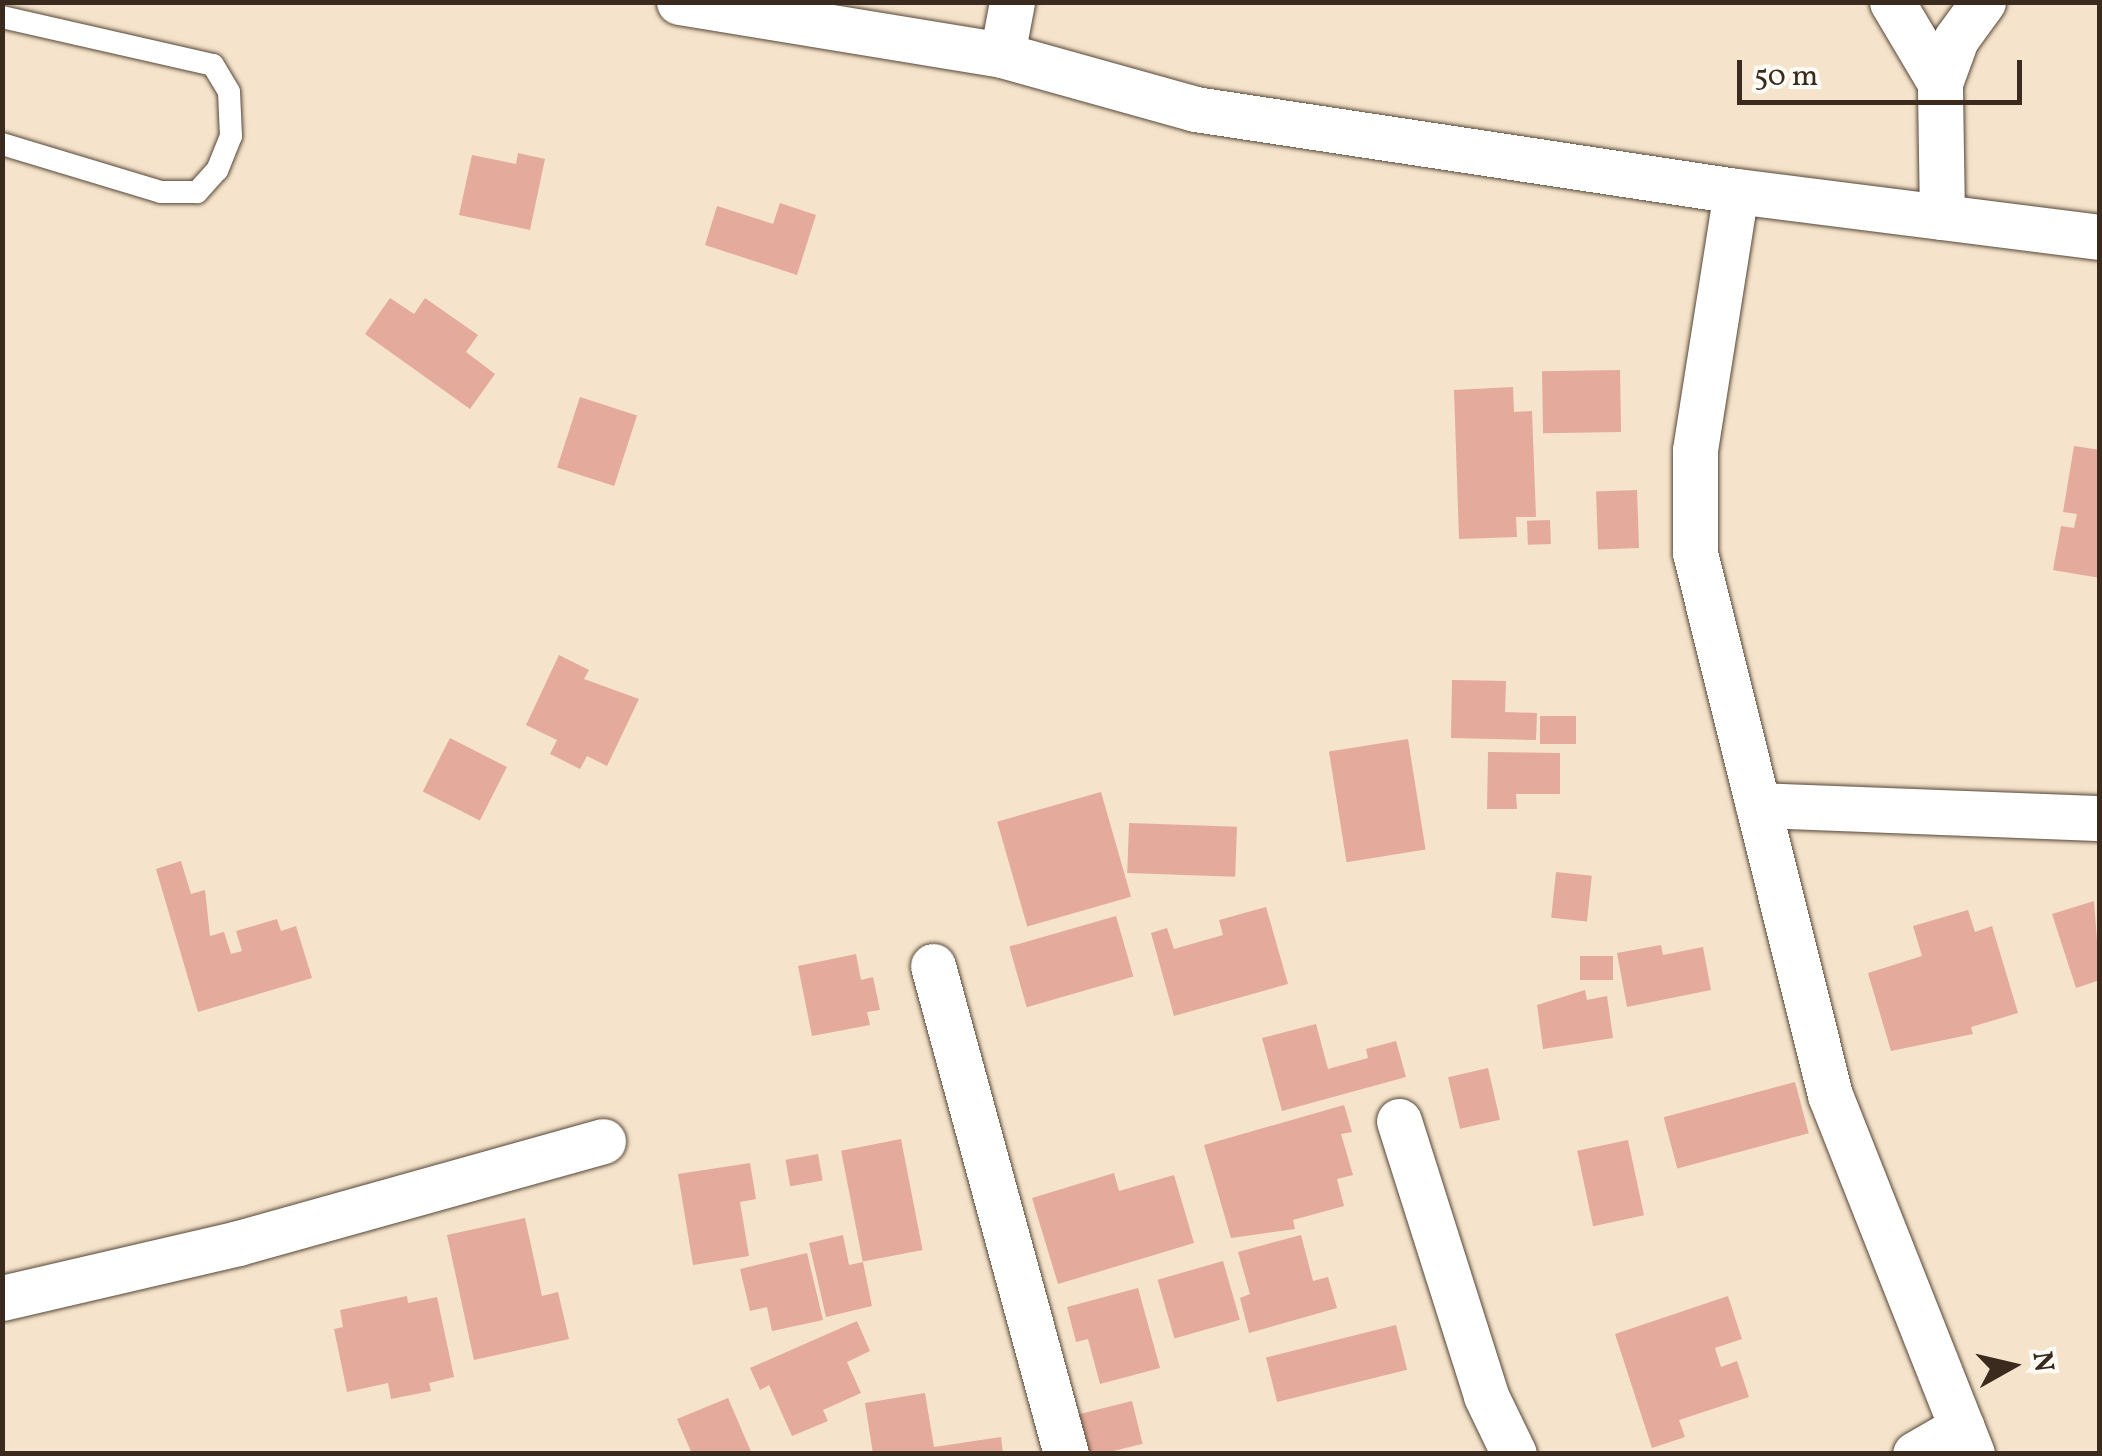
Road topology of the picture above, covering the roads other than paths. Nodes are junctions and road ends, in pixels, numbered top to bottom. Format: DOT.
graph roads {
  1 [pos="679,2"];
  2 [pos="1012,2"];
  3 [pos="1892,2"];
  4 [pos="1983,2"];
  5 [pos="2,17"];
  6 [pos="1002,56"];
  7 [pos="1940,83"];
  8 [pos="2,144"];
  9 [pos="1736,191"];
  10 [pos="1942,217"];
  11 [pos="2100,237"];
  12 [pos="1758,805"];
  13 [pos="2100,818"];
  14 [pos="932,966"];
  15 [pos="1399,1121"];
  16 [pos="603,1141"];
  17 [pos="2,1298"];
  18 [pos="1967,1440"];
  19 [pos="1066,1454"];
  20 [pos="1514,1454"];
  21 [pos="1915,1454"];
  1 -- 6 [label="street"];
  2 -- 6 [label="street"];
  3 -- 7 [label="street"];
  4 -- 7 [label="street"];
  5 -- 8 [label="lane"];
  6 -- 9 [label="street"];
  7 -- 10 [label="street"];
  9 -- 10 [label="street"];
  9 -- 12 [label="street"];
  10 -- 11 [label="street"];
  12 -- 13 [label="street"];
  12 -- 18 [label="street"];
  14 -- 19 [label="street"];
  15 -- 20 [label="street"];
  16 -- 17 [label="street"];
  18 -- 21 [label="street"];
}
